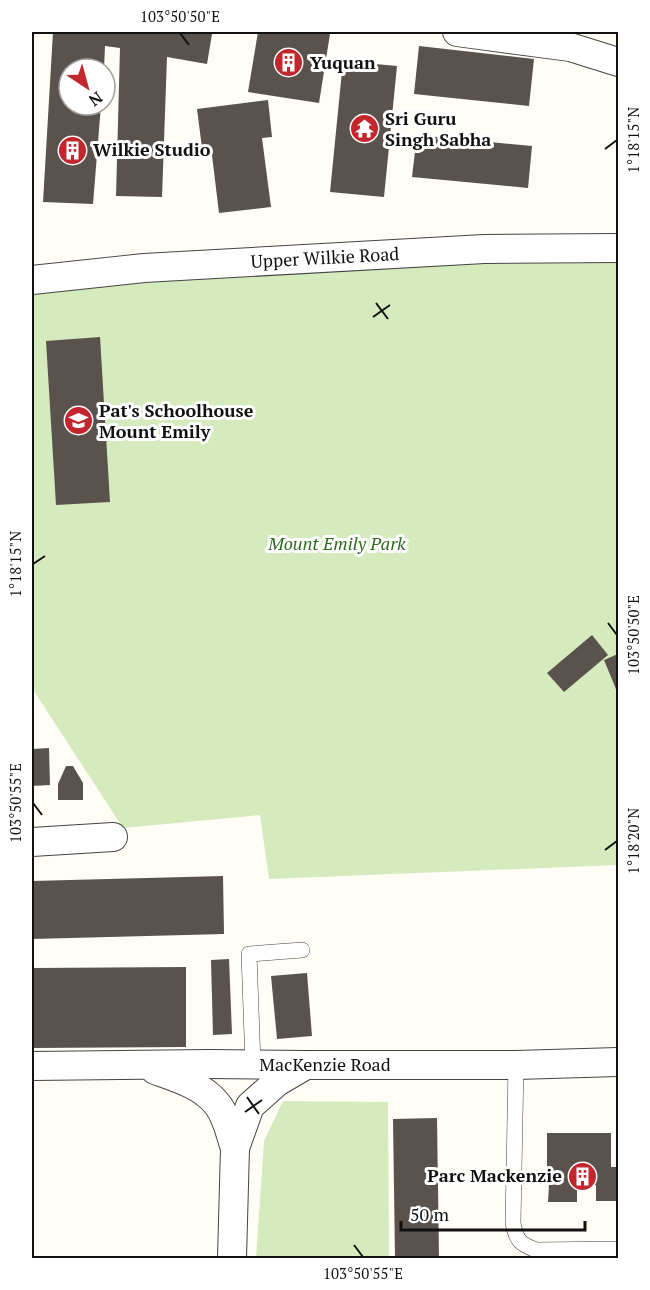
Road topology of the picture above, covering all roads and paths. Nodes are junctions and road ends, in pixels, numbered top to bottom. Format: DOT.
graph roads {
  1 [pos="456,32"];
  2 [pos="618,62"];
  3 [pos="618,248"];
  4 [pos="32,280"];
  5 [pos="112,837"];
  6 [pos="32,842"];
  7 [pos="302,950"];
  8 [pos="618,1062"];
  9 [pos="148,1065"];
  10 [pos="253,1065"];
  11 [pos="306,1065"];
  12 [pos="516,1065"];
  13 [pos="32,1066"];
  14 [pos="235,1149"];
  15 [pos="618,1250"];
  16 [pos="232,1258"];
  1 -- 2 [label="street"];
  3 -- 4 [label="street, Upper Wilkie Road"];
  5 -- 6 [label="street"];
  7 -- 10 [label="lane"];
  8 -- 12 [label="street, MacKenzie Road"];
  9 -- 10 [label="street, MacKenzie Road"];
  9 -- 13 [label="street, MacKenzie Road"];
  9 -- 14 [label="street"];
  10 -- 11 [label="street, MacKenzie Road"];
  11 -- 12 [label="street, MacKenzie Road"];
  11 -- 14 [label="street"];
  12 -- 15 [label="lane"];
  14 -- 16 [label="street"];
}
